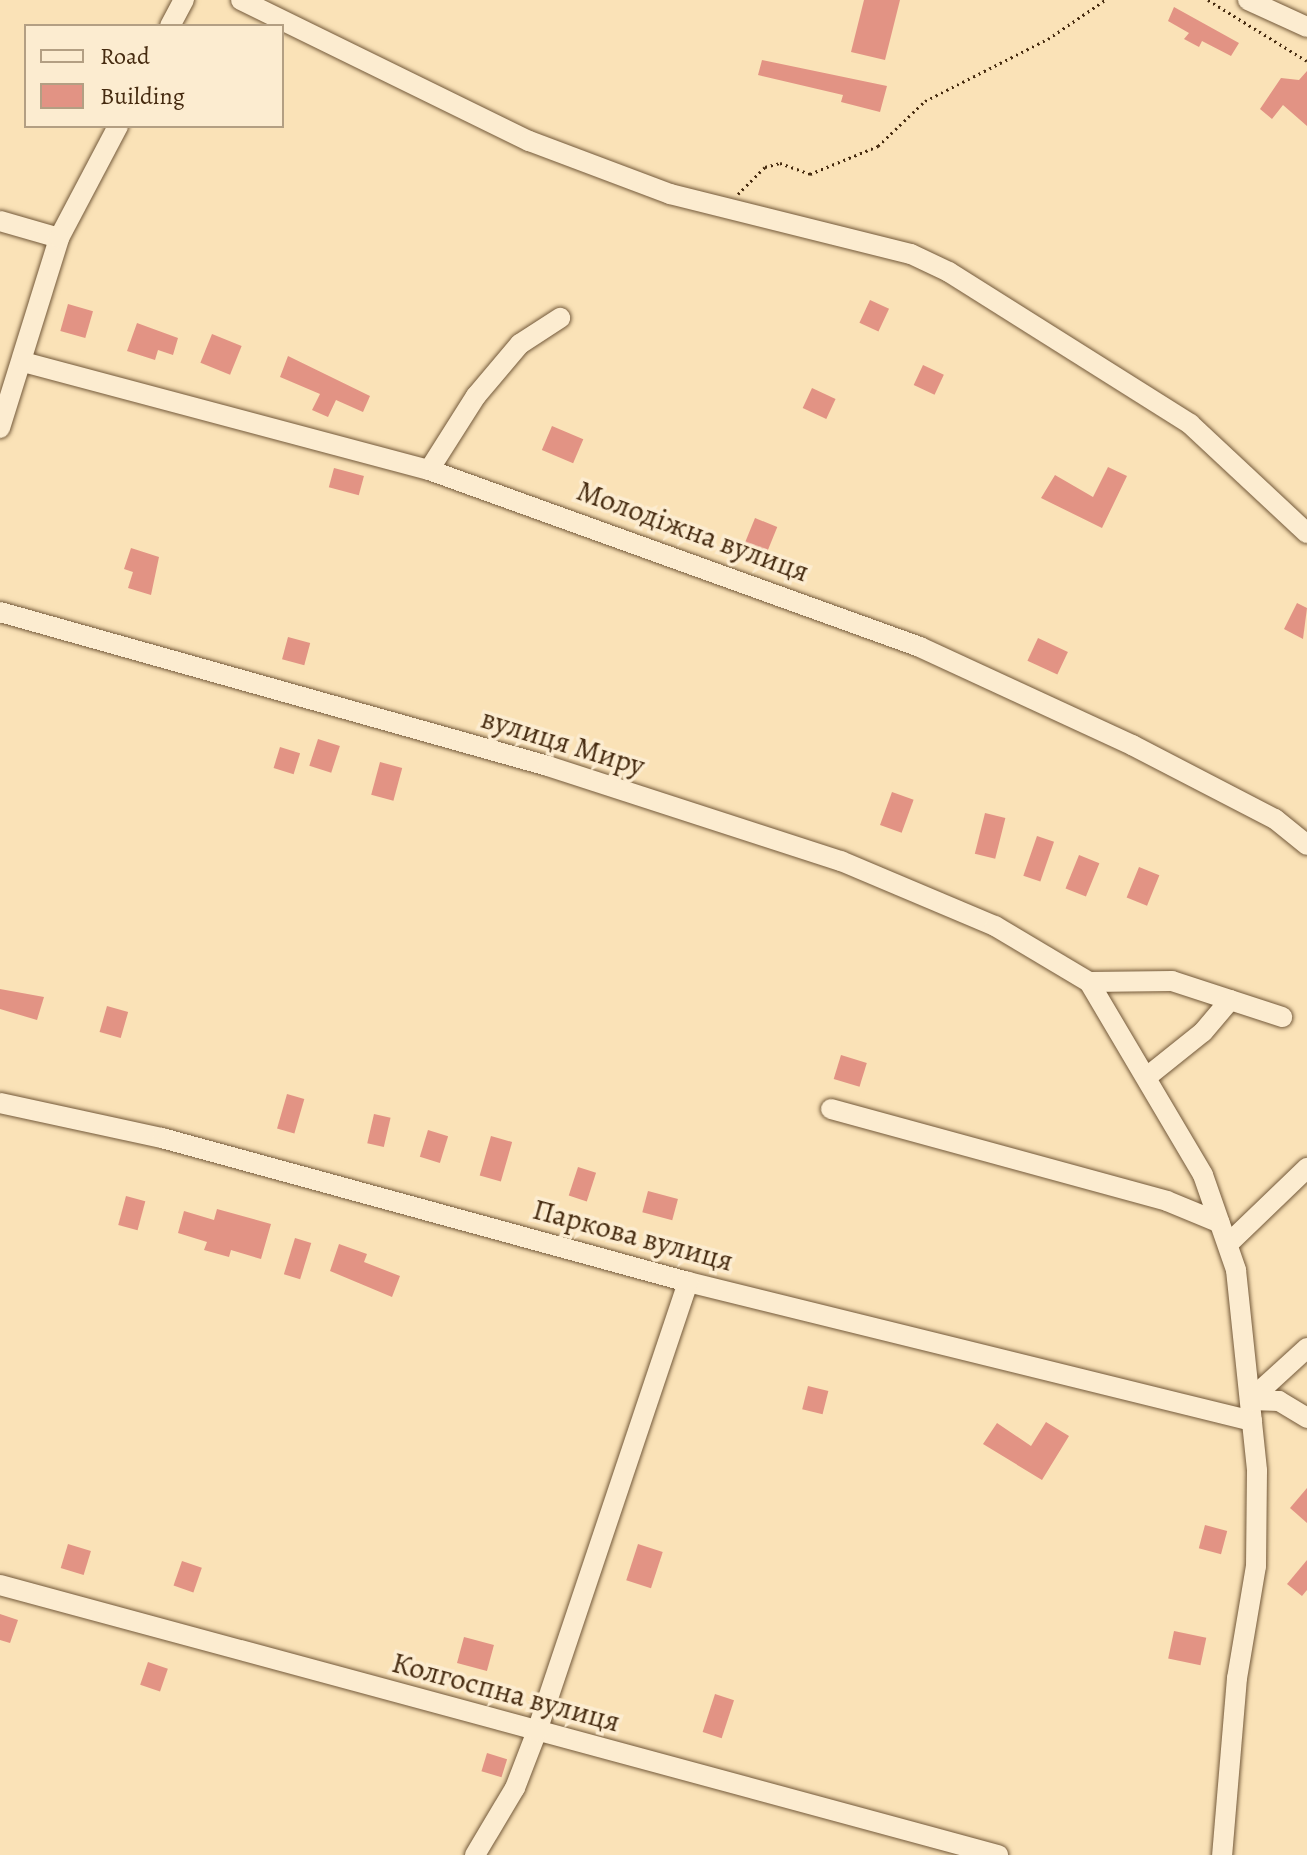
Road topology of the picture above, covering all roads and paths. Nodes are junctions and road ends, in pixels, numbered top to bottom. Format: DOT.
graph roads {
  1 [pos="184,0"];
  2 [pos="241,0"];
  3 [pos="1105,0"];
  4 [pos="1208,0"];
  5 [pos="1248,0"];
  6 [pos="171,24"];
  7 [pos="1307,27"];
  8 [pos="1307,61"];
  9 [pos="117,128"];
  10 [pos="728,211"];
  11 [pos="0,221"];
  12 [pos="59,238"];
  13 [pos="560,318"];
  14 [pos="23,362"];
  15 [pos="0,428"];
  16 [pos="429,470"];
  17 [pos="1307,533"];
  18 [pos="0,612"];
  19 [pos="1307,845"];
  20 [pos="1089,982"];
  21 [pos="1230,1000"];
  22 [pos="1282,1017"];
  23 [pos="1148,1076"];
  24 [pos="0,1103"];
  25 [pos="831,1109"];
  26 [pos="1307,1168"];
  27 [pos="1220,1223"];
  28 [pos="1228,1244"];
  29 [pos="688,1282"];
  30 [pos="1307,1348"];
  31 [pos="1250,1400"];
  32 [pos="1307,1418"];
  33 [pos="1252,1421"];
  34 [pos="0,1585"];
  35 [pos="537,1731"];
  36 [pos="475,1855"];
  37 [pos="998,1855"];
  38 [pos="1222,1855"];
  1 -- 6 [label="street"];
  2 -- 10 [label="street"];
  3 -- 10 [label="path"];
  4 -- 8 [label="path"];
  5 -- 7 [label="street"];
  9 -- 12 [label="street"];
  10 -- 17 [label="street"];
  11 -- 12 [label="street"];
  12 -- 14 [label="street"];
  13 -- 16 [label="street"];
  14 -- 15 [label="street"];
  14 -- 16 [label="street, Молодіжна вулиця"];
  16 -- 19 [label="street, Молодіжна вулиця"];
  18 -- 20 [label="street, вулиця Миру"];
  20 -- 21 [label="street"];
  20 -- 23 [label="street"];
  21 -- 22 [label="street"];
  21 -- 23 [label="street"];
  23 -- 27 [label="street"];
  24 -- 29 [label="street, Паркова вулиця"];
  25 -- 27 [label="street"];
  26 -- 28 [label="street"];
  27 -- 28 [label="street"];
  28 -- 31 [label="street"];
  29 -- 33 [label="street, Паркова вулиця"];
  29 -- 35 [label="street"];
  30 -- 31 [label="street"];
  31 -- 32 [label="street"];
  31 -- 33 [label="street"];
  33 -- 38 [label="street"];
  34 -- 35 [label="street, Колгоспна вулиця"];
  35 -- 36 [label="street"];
  35 -- 37 [label="street, Колгоспна вулиця"];
}
